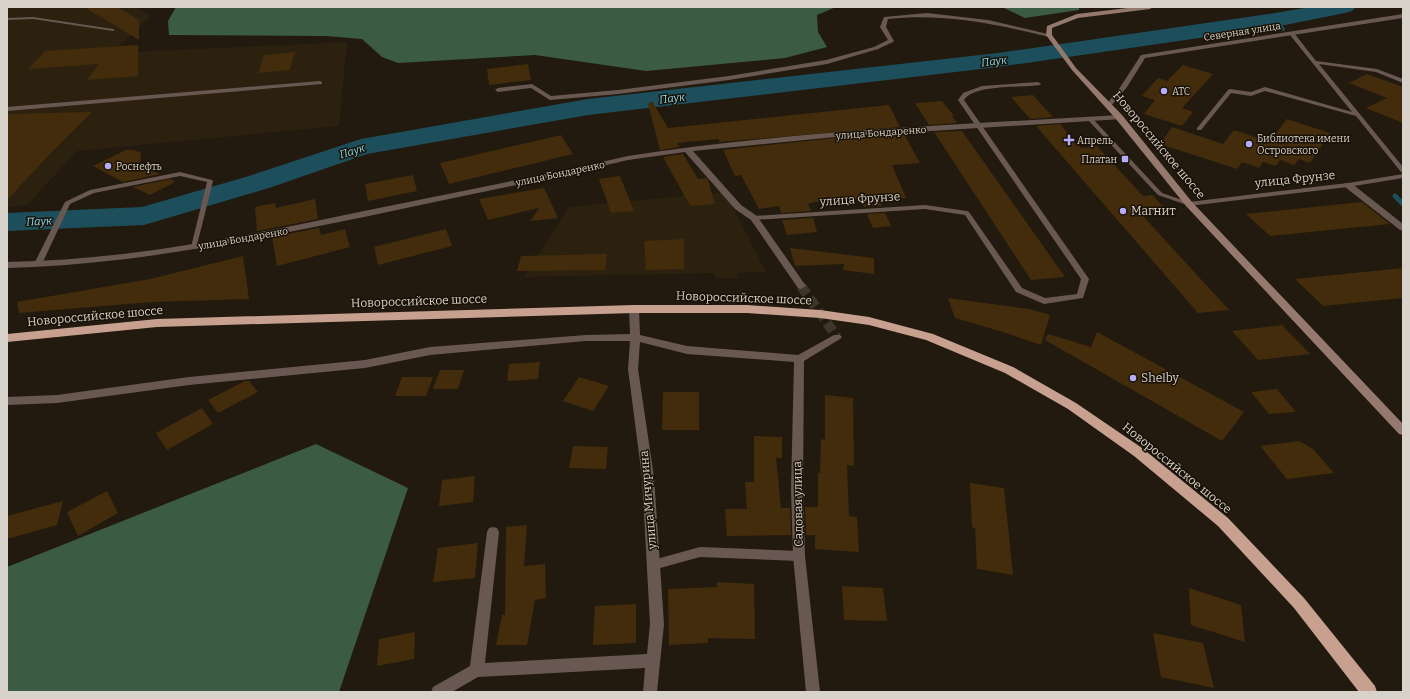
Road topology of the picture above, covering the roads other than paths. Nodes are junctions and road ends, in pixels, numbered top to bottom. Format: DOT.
graph roads {
  1 [pos="1150,7"];
  2 [pos="1403,16"];
  3 [pos="7,19"];
  4 [pos="113,30"];
  5 [pos="1292,34"];
  6 [pos="1049,35"];
  7 [pos="1314,62"];
  8 [pos="1403,81"];
  9 [pos="320,83"];
  10 [pos="1038,84"];
  11 [pos="498,90"];
  12 [pos="1109,105"];
  13 [pos="7,109"];
  14 [pos="1358,115"];
  15 [pos="1119,117"];
  16 [pos="1090,118"];
  17 [pos="979,126"];
  18 [pos="1199,128"];
  19 [pos="687,149"];
  20 [pos="1403,171"];
  21 [pos="1403,176"];
  22 [pos="1348,185"];
  23 [pos="1189,204"];
  24 [pos="754,218"];
  25 [pos="1403,228"];
  26 [pos="194,247"];
  27 [pos="38,264"];
  28 [pos="7,265"];
  29 [pos="801,286"];
  30 [pos="634,309"];
  31 [pos="635,337"];
  32 [pos="837,337"];
  33 [pos="7,338"];
  34 [pos="799,359"];
  35 [pos="7,401"];
  36 [pos="1403,431"];
  37 [pos="493,532"];
  38 [pos="799,556"];
  39 [pos="653,565"];
  40 [pos="653,661"];
  41 [pos="477,670"];
  42 [pos="438,692"];
  43 [pos="650,692"];
  44 [pos="813,692"];
  45 [pos="1369,692"];
  1 -- 6 [label="main road"];
  2 -- 5 [label="street, Северная улица"];
  3 -- 4 [label="lane"];
  5 -- 7 [label="lane"];
  5 -- 12 [label="street, Северная улица"];
  6 -- 11 [label="street"];
  6 -- 12 [label="main road, Новороссийское шоссе"];
  7 -- 8 [label="lane"];
  7 -- 14 [label="lane"];
  9 -- 13 [label="lane"];
  10 -- 17 [label="lane"];
  12 -- 15 [label="main road, Новороссийское шоссе"];
  14 -- 18 [label="lane"];
  14 -- 20 [label="lane"];
  15 -- 16 [label="street, улица Бондаренко"];
  15 -- 23 [label="main road, Новороссийское шоссе"];
  16 -- 17 [label="street, улица Бондаренко"];
  16 -- 23 [label="lane"];
  17 -- 19 [label="street, улица Бондаренко"];
  17 -- 24 [label="lane, улица Фрунзе"];
  19 -- 24 [label="street"];
  19 -- 26 [label="street, улица Бондаренко"];
  21 -- 22 [label="street, улица Фрунзе"];
  22 -- 23 [label="street, улица Фрунзе"];
  22 -- 25 [label="street"];
  23 -- 36 [label="main road, Новороссийское шоссе"];
  24 -- 29 [label="street"];
  26 -- 27 [label="street, улица Бондаренко"];
  26 -- 27 [label="lane"];
  27 -- 28 [label="street, улица Бондаренко"];
  30 -- 31 [label="street, улица Мичурина"];
  30 -- 33 [label="highway, Новороссийское шоссе"];
  30 -- 45 [label="highway, Новороссийское шоссе"];
  31 -- 34 [label="street"];
  31 -- 35 [label="street"];
  31 -- 39 [label="street, улица Мичурина"];
  32 -- 34 [label="street"];
  34 -- 38 [label="street, Садовая улица"];
  37 -- 41 [label="street"];
  38 -- 39 [label="lane"];
  38 -- 44 [label="street, Садовая улица"];
  39 -- 40 [label="street, улица Мичурина"];
  40 -- 41 [label="street"];
  40 -- 43 [label="street, улица Мичурина"];
  41 -- 42 [label="street"];
}
